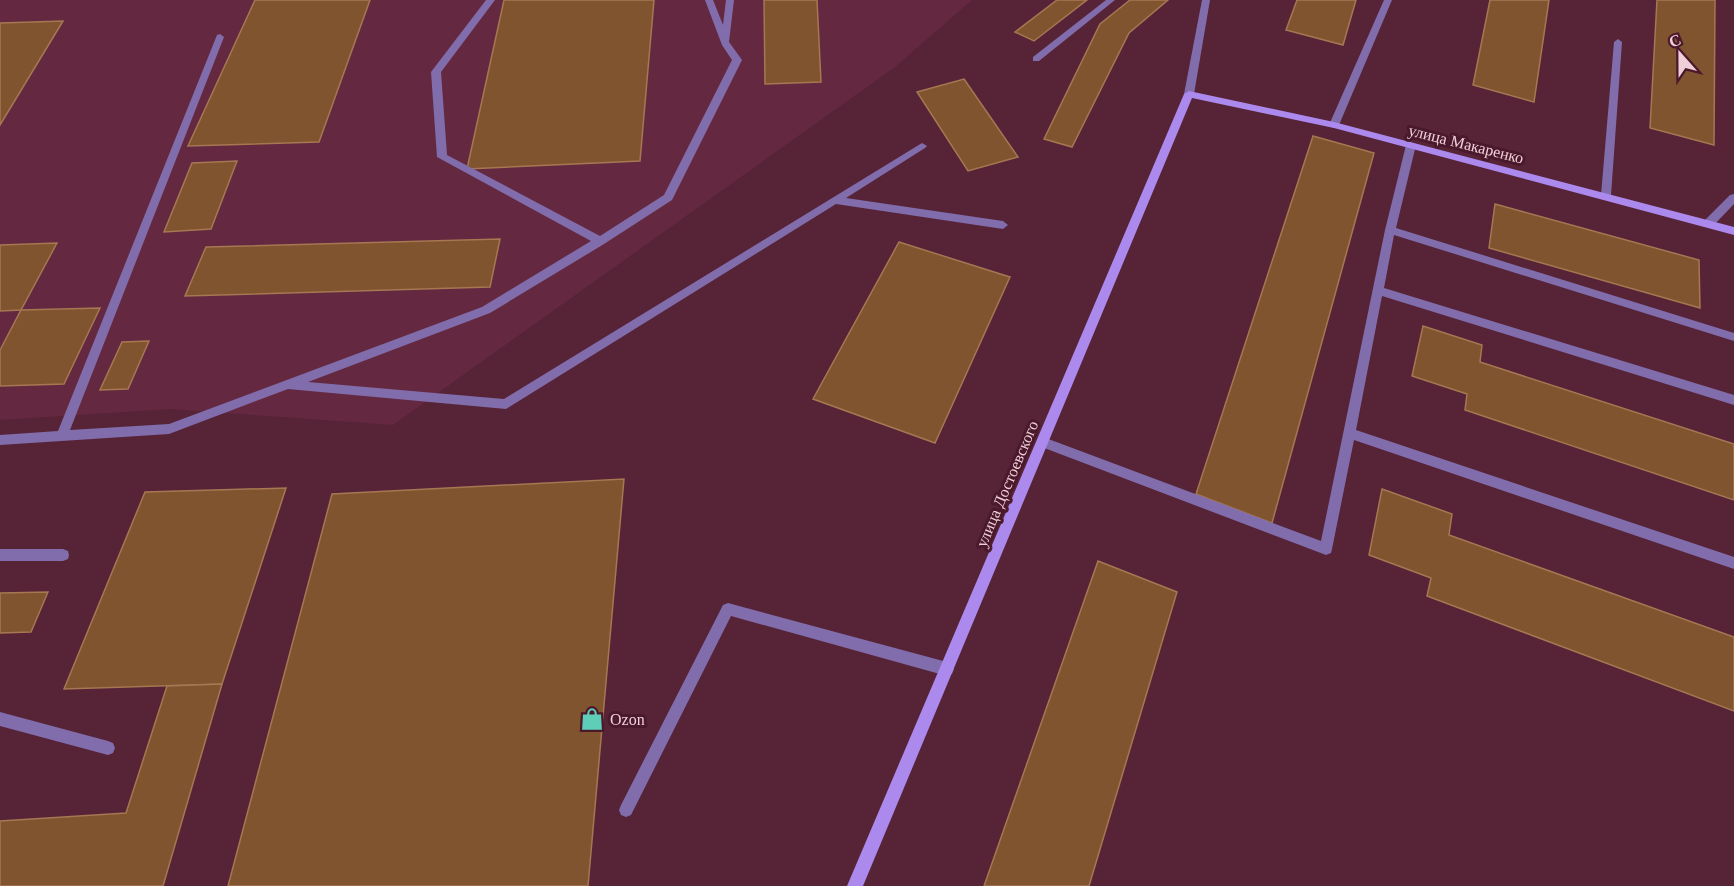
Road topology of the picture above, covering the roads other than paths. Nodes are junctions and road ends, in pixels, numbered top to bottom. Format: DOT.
graph roads {
  1 [pos="491,0"];
  2 [pos="709,0"];
  3 [pos="730,0"];
  4 [pos="1111,0"];
  5 [pos="1206,0"];
  6 [pos="1388,0"];
  7 [pos="220,37"];
  8 [pos="1618,42"];
  9 [pos="726,45"];
  10 [pos="1036,59"];
  11 [pos="1189,94"];
  12 [pos="1334,125"];
  13 [pos="1412,145"];
  14 [pos="922,146"];
  15 [pos="1606,195"];
  16 [pos="1734,198"];
  17 [pos="835,200"];
  18 [pos="1709,223"];
  19 [pos="1003,225"];
  20 [pos="1390,230"];
  21 [pos="1734,231"];
  22 [pos="600,241"];
  23 [pos="1378,290"];
  24 [pos="1734,336"];
  25 [pos="286,385"];
  26 [pos="1734,400"];
  27 [pos="1349,433"];
  28 [pos="62,436"];
  29 [pos="0,440"];
  30 [pos="1043,442"];
  31 [pos="0,555"];
  32 [pos="63,555"];
  33 [pos="1734,563"];
  34 [pos="947,669"];
  35 [pos="0,719"];
  36 [pos="108,748"];
  37 [pos="626,810"];
  38 [pos="855,886"];
  1 -- 22 [label="street"];
  2 -- 9 [label="street"];
  3 -- 9 [label="street"];
  4 -- 10 [label="street"];
  5 -- 11 [label="street"];
  6 -- 12 [label="street"];
  7 -- 28 [label="street"];
  8 -- 15 [label="street"];
  9 -- 22 [label="street"];
  11 -- 12 [label="street, улица Макаренко"];
  11 -- 30 [label="street, улица Достоевского"];
  12 -- 13 [label="street, улица Макаренко"];
  13 -- 15 [label="street, улица Макаренко"];
  13 -- 20 [label="street"];
  14 -- 17 [label="street"];
  15 -- 18 [label="street, улица Макаренко"];
  16 -- 18 [label="street"];
  17 -- 19 [label="street"];
  17 -- 25 [label="street"];
  18 -- 21 [label="street, улица Макаренко"];
  20 -- 23 [label="street"];
  20 -- 24 [label="street"];
  22 -- 25 [label="street"];
  23 -- 26 [label="street"];
  23 -- 27 [label="street"];
  25 -- 28 [label="street"];
  27 -- 30 [label="street"];
  27 -- 33 [label="street"];
  28 -- 29 [label="street"];
  30 -- 34 [label="street, улица Достоевского"];
  31 -- 32 [label="street"];
  34 -- 37 [label="street"];
  34 -- 38 [label="street, улица Достоевского"];
  35 -- 36 [label="street"];
}
